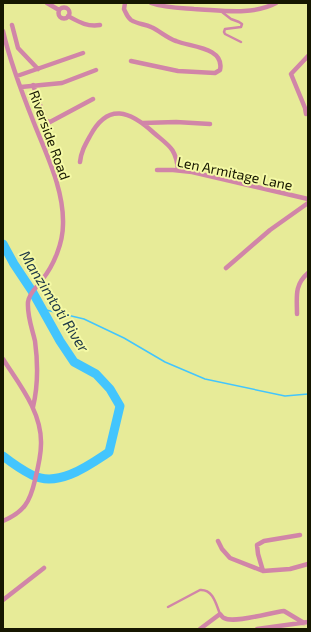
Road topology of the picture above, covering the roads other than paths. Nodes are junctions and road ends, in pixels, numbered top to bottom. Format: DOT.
graph roads {
  1 [pos="47,3"];
  2 [pos="125,3"];
  3 [pos="151,3"];
  4 [pos="276,3"];
  5 [pos="188,6"];
  6 [pos="62,7"];
  7 [pos="220,10"];
  8 [pos="68,16"];
  9 [pos="100,25"];
  10 [pos="12,26"];
  11 [pos="3,31"];
  12 [pos="241,42"];
  13 [pos="83,53"];
  14 [pos="308,56"];
  15 [pos="131,61"];
  16 [pos="38,69"];
  17 [pos="96,70"];
  18 [pos="17,76"];
  19 [pos="34,85"];
  20 [pos="21,87"];
  21 [pos="93,99"];
  22 [pos="306,114"];
  23 [pos="143,123"];
  24 [pos="210,124"];
  25 [pos="80,162"];
  26 [pos="157,170"];
  27 [pos="178,170"];
  28 [pos="308,200"];
  29 [pos="308,203"];
  30 [pos="226,268"];
  31 [pos="308,273"];
  32 [pos="297,314"];
  33 [pos="3,359"];
  34 [pos="33,407"];
  35 [pos="3,521"];
  36 [pos="300,535"];
  37 [pos="218,541"];
  38 [pos="308,564"];
  39 [pos="44,568"];
  40 [pos="263,571"];
  41 [pos="3,600"];
  42 [pos="168,607"];
  43 [pos="220,614"];
  44 [pos="306,622"];
  45 [pos="200,629"];
  46 [pos="257,629"];
  1 -- 6 [label="street"];
  2 -- 15 [label="street"];
  3 -- 5 [label="street"];
  4 -- 7 [label="street"];
  5 -- 7 [label="street"];
  6 -- 8 [label="street"];
  6 -- 8 [label="street"];
  7 -- 12 [label="lane"];
  8 -- 9 [label="street"];
  10 -- 16 [label="street"];
  11 -- 18 [label="street, Riverside Road"];
  13 -- 16 [label="street"];
  14 -- 22 [label="street"];
  16 -- 18 [label="street"];
  17 -- 19 [label="street"];
  18 -- 20 [label="street, Riverside Road"];
  19 -- 20 [label="street"];
  19 -- 21 [label="street"];
  20 -- 34 [label="street, Riverside Road"];
  23 -- 24 [label="street"];
  23 -- 25 [label="street"];
  23 -- 27 [label="street"];
  26 -- 27 [label="street, Len Armitage Lane"];
  27 -- 28 [label="street, Len Armitage Lane"];
  29 -- 30 [label="street"];
  31 -- 32 [label="street"];
  33 -- 34 [label="street"];
  34 -- 35 [label="street"];
  36 -- 40 [label="street"];
  37 -- 40 [label="street"];
  38 -- 40 [label="street"];
  39 -- 41 [label="street"];
  42 -- 43 [label="lane"];
  43 -- 44 [label="street"];
  43 -- 45 [label="street"];
  44 -- 46 [label="street"];
}
